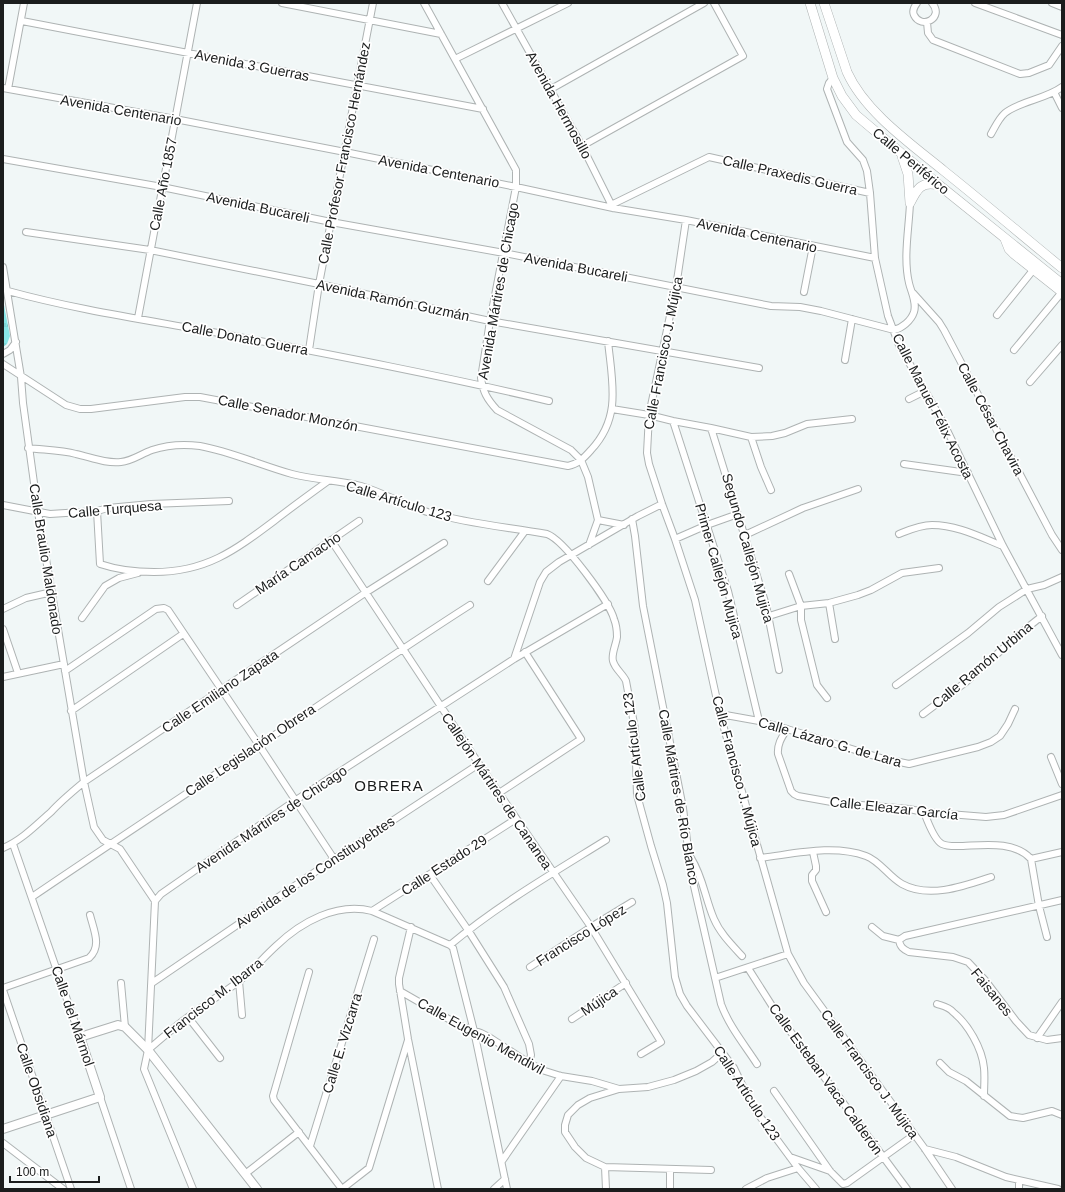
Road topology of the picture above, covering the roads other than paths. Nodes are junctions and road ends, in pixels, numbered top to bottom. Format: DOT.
graph roads {
  1 [pos="24,3"];
  2 [pos="197,3"];
  3 [pos="282,3"];
  4 [pos="373,3"];
  5 [pos="424,3"];
  6 [pos="502,3"];
  7 [pos="568,3"];
  8 [pos="704,3"];
  9 [pos="714,3"];
  10 [pos="810,3"];
  11 [pos="917,3"];
  12 [pos="932,3"];
  13 [pos="975,3"];
  14 [pos="1052,3"];
  15 [pos="824,4"];
  16 [pos="1062,7"];
  17 [pos="369,20"];
  18 [pos="22,21"];
  19 [pos="926,22"];
  20 [pos="516,28"];
  21 [pos="441,34"];
  22 [pos="1062,35"];
  23 [pos="1062,46"];
  24 [pos="188,52"];
  25 [pos="455,59"];
  26 [pos="833,78"];
  27 [pos="357,86"];
  28 [pos="1062,86"];
  29 [pos="5,88"];
  30 [pos="550,89"];
  31 [pos="1054,92"];
  32 [pos="1062,108"];
  33 [pos="482,109"];
  34 [pos="175,119"];
  35 [pos="991,134"];
  36 [pos="582,146"];
  37 [pos="345,152"];
  38 [pos="901,153"];
  39 [pos="3,159"];
  40 [pos="939,185"];
  41 [pos="162,187"];
  42 [pos="516,187"];
  43 [pos="870,193"];
  44 [pos="910,203"];
  45 [pos="612,207"];
  46 [pos="686,220"];
  47 [pos="331,222"];
  48 [pos="26,232"];
  49 [pos="1005,238"];
  50 [pos="813,246"];
  51 [pos="150,250"];
  52 [pos="504,253"];
  53 [pos="875,258"];
  54 [pos="3,267"];
  55 [pos="1062,268"];
  56 [pos="1034,269"];
  57 [pos="319,284"];
  58 [pos="1062,284"];
  59 [pos="676,287"];
  60 [pos="8,291"];
  61 [pos="804,292"];
  62 [pos="1062,292"];
  63 [pos="913,294"];
  64 [pos="997,316"];
  65 [pos="138,318"];
  66 [pos="852,319"];
  67 [pos="490,321"];
  68 [pos="894,330"];
  69 [pos="608,341"];
  70 [pos="16,342"];
  71 [pos="1062,345"];
  72 [pos="309,350"];
  73 [pos="1014,350"];
  74 [pos="662,351"];
  75 [pos="3,354"];
  76 [pos="845,360"];
  77 [pos="3,364"];
  78 [pos="759,368"];
  79 [pos="21,376"];
  80 [pos="1030,382"];
  81 [pos="482,385"];
  82 [pos="925,391"];
  83 [pos="909,399"];
  84 [pos="549,401"];
  85 [pos="612,409"];
  86 [pos="649,415"];
  87 [pos="852,419"];
  88 [pos="673,421"];
  89 [pos="711,428"];
  90 [pos="751,437"];
  91 [pos="28,448"];
  92 [pos="581,460"];
  93 [pos="904,464"];
  94 [pos="968,473"];
  95 [pos="328,481"];
  96 [pos="858,489"];
  97 [pos="771,490"];
  98 [pos="229,501"];
  99 [pos="662,504"];
  100 [pos="3,505"];
  101 [pos="97,511"];
  102 [pos="38,512"];
  103 [pos="738,514"];
  104 [pos="632,519"];
  105 [pos="598,520"];
  106 [pos="359,521"];
  107 [pos="624,525"];
  108 [pos="707,525"];
  109 [pos="525,531"];
  110 [pos="899,534"];
  111 [pos="745,535"];
  112 [pos="676,539"];
  113 [pos="331,540"];
  114 [pos="444,543"];
  115 [pos="589,545"];
  116 [pos="1003,546"];
  117 [pos="1062,550"];
  118 [pos="571,556"];
  119 [pos="939,568"];
  120 [pos="141,572"];
  121 [pos="789,574"];
  122 [pos="1062,577"];
  123 [pos="488,581"];
  124 [pos="1027,589"];
  125 [pos="52,592"];
  126 [pos="365,593"];
  127 [pos="829,603"];
  128 [pos="237,604"];
  129 [pos="608,604"];
  130 [pos="470,605"];
  131 [pos="801,606"];
  132 [pos="3,609"];
  133 [pos="769,616"];
  134 [pos="1042,616"];
  135 [pos="82,618"];
  136 [pos="3,629"];
  137 [pos="183,634"];
  138 [pos="835,640"];
  139 [pos="403,648"];
  140 [pos="525,652"];
  141 [pos="1062,655"];
  142 [pos="514,659"];
  143 [pos="64,664"];
  144 [pos="779,670"];
  145 [pos="65,671"];
  146 [pos="18,673"];
  147 [pos="3,677"];
  148 [pos="896,684"];
  149 [pos="222,690"];
  150 [pos="827,698"];
  151 [pos="441,706"];
  152 [pos="1015,709"];
  153 [pos="71,711"];
  154 [pos="720,714"];
  155 [pos="923,714"];
  156 [pos="759,721"];
  157 [pos="787,729"];
  158 [pos="260,745"];
  159 [pos="1051,757"];
  160 [pos="479,764"];
  161 [pos="84,782"];
  162 [pos="1062,784"];
  163 [pos="499,793"];
  164 [pos="1062,795"];
  165 [pos="296,800"];
  166 [pos="924,812"];
  167 [pos="516,819"];
  168 [pos="606,840"];
  169 [pos="13,844"];
  170 [pos="110,844"];
  171 [pos="3,848"];
  172 [pos="813,852"];
  173 [pos="1062,852"];
  174 [pos="689,855"];
  175 [pos="334,858"];
  176 [pos="760,858"];
  177 [pos="1031,859"];
  178 [pos="553,873"];
  179 [pos="430,875"];
  180 [pos="991,877"];
  181 [pos="32,897"];
  182 [pos="1062,900"];
  183 [pos="155,901"];
  184 [pos="632,902"];
  185 [pos="1039,906"];
  186 [pos="372,911"];
  187 [pos="826,912"];
  188 [pos="90,915"];
  189 [pos="411,927"];
  190 [pos="591,927"];
  191 [pos="872,927"];
  192 [pos="468,930"];
  193 [pos="1047,937"];
  194 [pos="374,940"];
  195 [pos="899,940"];
  196 [pos="450,945"];
  197 [pos="788,954"];
  198 [pos="742,956"];
  199 [pos="530,967"];
  200 [pos="748,968"];
  201 [pos="57,970"];
  202 [pos="309,972"];
  203 [pos="715,978"];
  204 [pos="239,981"];
  205 [pos="121,983"];
  206 [pos="152,983"];
  207 [pos="626,983"];
  208 [pos="3,989"];
  209 [pos="400,991"];
  210 [pos="1062,1002"];
  211 [pos="937,1004"];
  212 [pos="242,1015"];
  213 [pos="188,1017"];
  214 [pos="572,1019"];
  215 [pos="125,1027"];
  216 [pos="474,1031"];
  217 [pos="80,1037"];
  218 [pos="1038,1038"];
  219 [pos="1062,1038"];
  220 [pos="408,1039"];
  221 [pos="148,1050"];
  222 [pos="722,1053"];
  223 [pos="641,1054"];
  224 [pos="220,1058"];
  225 [pos="529,1063"];
  226 [pos="940,1063"];
  227 [pos="757,1064"];
  228 [pos="561,1076"];
  229 [pos="619,1089"];
  230 [pos="774,1091"];
  231 [pos="984,1096"];
  232 [pos="100,1097"];
  233 [pos="46,1115"];
  234 [pos="1062,1115"];
  235 [pos="3,1128"];
  236 [pos="299,1132"];
  237 [pos="914,1135"];
  238 [pos="3,1143"];
  239 [pos="310,1146"];
  240 [pos="925,1149"];
  241 [pos="790,1156"];
  242 [pos="884,1157"];
  243 [pos="502,1161"];
  244 [pos="605,1167"];
  245 [pos="670,1168"];
  246 [pos="798,1168"];
  247 [pos="711,1170"];
  248 [pos="830,1171"];
  249 [pos="245,1174"];
  250 [pos="506,1179"];
  251 [pos="1019,1181"];
  252 [pos="63,1189"];
  253 [pos="71,1189"];
  254 [pos="131,1189"];
  255 [pos="193,1189"];
  256 [pos="257,1189"];
  257 [pos="342,1189"];
  258 [pos="438,1189"];
  259 [pos="494,1189"];
  260 [pos="507,1189"];
  261 [pos="606,1189"];
  262 [pos="670,1189"];
  263 [pos="746,1189"];
  264 [pos="816,1189"];
  265 [pos="907,1189"];
  266 [pos="952,1189"];
  267 [pos="1019,1189"];
  268 [pos="1058,1189"];
  1 -- 18 [label="street"];
  2 -- 24 [label="street, Calle Año 1857"];
  3 -- 17 [label="street"];
  4 -- 17 [label="street, Calle Profesor Francisco Hernández"];
  5 -- 21 [label="street, Avenida Mártires de Chicago"];
  6 -- 20 [label="street, Avenida Hermosillo"];
  7 -- 20 [label="street"];
  8 -- 30 [label="street"];
  9 -- 36 [label="street"];
  10 -- 26 [label="highway, Calle Periférico"];
  11 -- 19 [label="street"];
  12 -- 19 [label="street"];
  13 -- 22 [label="street"];
  14 -- 16 [label="street"];
  15 -- 55 [label="highway, Calle Periférico"];
  17 -- 21 [label="street"];
  17 -- 27 [label="street, Calle Profesor Francisco Hernández"];
  18 -- 24 [label="street, Avenida 3 Guerras"];
  18 -- 29 [label="street"];
  19 -- 23 [label="street"];
  20 -- 25 [label="street"];
  20 -- 30 [label="street, Avenida Hermosillo"];
  21 -- 25 [label="street, Avenida Mártires de Chicago"];
  24 -- 27 [label="street, Avenida 3 Guerras"];
  24 -- 34 [label="street, Calle Año 1857"];
  25 -- 33 [label="street, Avenida Mártires de Chicago"];
  26 -- 38 [label="highway, Calle Periférico"];
  26 -- 43 [label="street, Calle Manuel Félix Acosta"];
  27 -- 33 [label="street, Avenida 3 Guerras"];
  27 -- 37 [label="street, Calle Profesor Francisco Hernández"];
  28 -- 31 [label="street"];
  29 -- 34 [label="street, Avenida Centenario"];
  30 -- 36 [label="street, Avenida Hermosillo"];
  31 -- 32 [label="street"];
  31 -- 35 [label="street"];
  33 -- 42 [label="street, Avenida Mártires de Chicago"];
  34 -- 37 [label="street, Avenida Centenario"];
  34 -- 41 [label="street, Calle Año 1857"];
  36 -- 45 [label="street, Avenida Hermosillo"];
  37 -- 42 [label="street, Avenida Centenario"];
  37 -- 47 [label="street, Calle Profesor Francisco Hernández"];
  38 -- 40 [label="highway, Calle Periférico"];
  38 -- 44 [label="highway"];
  39 -- 41 [label="street, Avenida Bucareli"];
  40 -- 44 [label="highway"];
  40 -- 49 [label="highway, Calle Periférico"];
  41 -- 47 [label="street, Avenida Bucareli"];
  41 -- 51 [label="street, Calle Año 1857"];
  42 -- 45 [label="street, Avenida Centenario"];
  42 -- 52 [label="street, Avenida Mártires de Chicago"];
  43 -- 45 [label="street, Calle Praxedis Guerra"];
  43 -- 53 [label="street, Calle Manuel Félix Acosta"];
  44 -- 63 [label="street"];
  45 -- 46 [label="street, Avenida Centenario"];
  46 -- 50 [label="street, Avenida Centenario"];
  46 -- 59 [label="street, Calle Francisco J. Mújica"];
  47 -- 52 [label="street, Avenida Bucareli"];
  47 -- 57 [label="street, Calle Profesor Francisco Hernández"];
  48 -- 51 [label="street, Avenida Ramón Guzmán"];
  49 -- 56 [label="highway"];
  49 -- 58 [label="highway, Calle Periférico"];
  50 -- 53 [label="street, Avenida Centenario"];
  50 -- 61 [label="street"];
  51 -- 57 [label="street, Avenida Ramón Guzmán"];
  51 -- 65 [label="street, Calle Año 1857"];
  52 -- 59 [label="street, Avenida Bucareli"];
  52 -- 67 [label="street, Avenida Mártires de Chicago"];
  53 -- 68 [label="street, Calle Manuel Félix Acosta"];
  54 -- 60 [label="street, Calle Braulio Maldonado"];
  56 -- 62 [label="highway"];
  56 -- 64 [label="street"];
  57 -- 67 [label="street, Avenida Ramón Guzmán"];
  57 -- 72 [label="street, Calle Profesor Francisco Hernández"];
  59 -- 66 [label="street, Avenida Bucareli"];
  59 -- 74 [label="street, Calle Francisco J. Mújica"];
  60 -- 65 [label="street, Calle Donato Guerra"];
  60 -- 70 [label="street, Calle Braulio Maldonado"];
  62 -- 73 [label="street"];
  63 -- 68 [label="street"];
  63 -- 117 [label="street, Calle César Chavira"];
  65 -- 72 [label="street, Calle Donato Guerra"];
  66 -- 68 [label="street, Avenida Bucareli"];
  66 -- 76 [label="street"];
  67 -- 69 [label="street, Avenida Ramón Guzmán"];
  67 -- 81 [label="street, Avenida Mártires de Chicago"];
  68 -- 82 [label="street, Calle Manuel Félix Acosta"];
  69 -- 74 [label="street, Avenida Ramón Guzmán"];
  69 -- 85 [label="street"];
  70 -- 75 [label="street"];
  70 -- 79 [label="street, Calle Braulio Maldonado"];
  71 -- 80 [label="street"];
  72 -- 81 [label="street, Calle Donato Guerra"];
  74 -- 78 [label="street, Avenida Ramón Guzmán"];
  74 -- 86 [label="street, Calle Francisco J. Mújica"];
  77 -- 79 [label="street, Calle Senador Monzón"];
  79 -- 91 [label="street, Calle Braulio Maldonado"];
  79 -- 92 [label="street, Calle Senador Monzón"];
  81 -- 84 [label="street, Calle Donato Guerra"];
  81 -- 92 [label="street, Avenida Mártires de Chicago"];
  82 -- 83 [label="street"];
  82 -- 94 [label="street, Calle Manuel Félix Acosta"];
  85 -- 86 [label="street"];
  85 -- 92 [label="street"];
  86 -- 88 [label="street"];
  86 -- 99 [label="street, Calle Francisco J. Mújica"];
  87 -- 90 [label="street"];
  88 -- 89 [label="street"];
  88 -- 108 [label="street, Primer Callejón Mujica"];
  89 -- 90 [label="street"];
  89 -- 103 [label="street, Segundo Callejón Mujica"];
  90 -- 97 [label="street"];
  91 -- 95 [label="street, Calle Artículo 123"];
  91 -- 102 [label="street, Calle Braulio Maldonado"];
  92 -- 105 [label="street, Avenida Mártires de Chicago"];
  93 -- 94 [label="street"];
  94 -- 116 [label="street, Calle Manuel Félix Acosta"];
  95 -- 109 [label="street, Calle Artículo 123"];
  95 -- 120 [label="street"];
  96 -- 111 [label="street"];
  98 -- 101 [label="street, Calle Turquesa"];
  99 -- 104 [label="street"];
  99 -- 112 [label="street, Calle Francisco J. Mújica"];
  100 -- 102 [label="street, Calle Turquesa"];
  101 -- 102 [label="street, Calle Turquesa"];
  101 -- 120 [label="street"];
  102 -- 125 [label="street, Calle Braulio Maldonado"];
  103 -- 108 [label="street"];
  103 -- 111 [label="street, Segundo Callejón Mujica"];
  104 -- 107 [label="street"];
  104 -- 174 [label="street, Calle Mártires de Río Blanco"];
  105 -- 107 [label="street"];
  105 -- 115 [label="street"];
  106 -- 113 [label="street, María Camacho"];
  107 -- 115 [label="street"];
  108 -- 112 [label="street"];
  108 -- 156 [label="street, Primer Callejón Mujica"];
  109 -- 118 [label="street, Calle Artículo 123"];
  109 -- 123 [label="street"];
  110 -- 116 [label="street"];
  111 -- 133 [label="street, Segundo Callejón Mujica"];
  112 -- 154 [label="street, Calle Francisco J. Mújica"];
  113 -- 126 [label="street, Callejón Mártires de Cananea"];
  113 -- 128 [label="street, María Camacho"];
  114 -- 126 [label="street, Calle Emiliano Zapata"];
  115 -- 118 [label="street"];
  116 -- 124 [label="street, Calle Manuel Félix Acosta"];
  118 -- 129 [label="street, Calle Artículo 123"];
  118 -- 142 [label="street"];
  119 -- 127 [label="street"];
  120 -- 135 [label="street"];
  121 -- 131 [label="street"];
  122 -- 124 [label="street"];
  124 -- 134 [label="street, Calle Manuel Félix Acosta"];
  124 -- 148 [label="street"];
  125 -- 132 [label="street"];
  125 -- 143 [label="street, Calle Braulio Maldonado"];
  126 -- 139 [label="street, Callejón Mártires de Cananea"];
  126 -- 149 [label="street, Calle Emiliano Zapata"];
  127 -- 131 [label="street"];
  127 -- 138 [label="street"];
  129 -- 140 [label="street, Avenida Mártires de Chicago"];
  129 -- 222 [label="street, Calle Artículo 123"];
  130 -- 139 [label="street, Calle Legislación Obrera"];
  131 -- 133 [label="street"];
  131 -- 150 [label="street"];
  133 -- 144 [label="street, Segundo Callejón Mujica"];
  134 -- 141 [label="street, Calle Manuel Félix Acosta"];
  134 -- 155 [label="street, Calle Ramón Urbina"];
  136 -- 146 [label="street"];
  137 -- 145 [label="street"];
  137 -- 149 [label="street"];
  137 -- 153 [label="street"];
  139 -- 151 [label="street, Callejón Mártires de Cananea"];
  139 -- 158 [label="street, Calle Legislación Obrera"];
  140 -- 142 [label="street, Avenida Mártires de Chicago"];
  140 -- 163 [label="street"];
  142 -- 151 [label="street, Avenida Mártires de Chicago"];
  143 -- 145 [label="street, Calle Braulio Maldonado"];
  143 -- 146 [label="street"];
  145 -- 153 [label="street, Calle Braulio Maldonado"];
  146 -- 147 [label="street"];
  149 -- 158 [label="street"];
  149 -- 161 [label="street, Calle Emiliano Zapata"];
  151 -- 160 [label="street, Callejón Mártires de Cananea"];
  151 -- 165 [label="street, Avenida Mártires de Chicago"];
  152 -- 157 [label="street, Calle Lázaro G. de Lara"];
  153 -- 161 [label="street, Calle Braulio Maldonado"];
  154 -- 156 [label="street, Calle Lázaro G. de Lara"];
  154 -- 176 [label="street, Calle Francisco J. Mújica"];
  156 -- 157 [label="street, Calle Lázaro G. de Lara"];
  157 -- 166 [label="street, Calle Eleazar García"];
  158 -- 165 [label="street"];
  158 -- 170 [label="street, Calle Legislación Obrera"];
  159 -- 162 [label="street"];
  160 -- 163 [label="street, Callejón Mártires de Cananea"];
  160 -- 175 [label="street, Avenida de los Constituyebtes"];
  161 -- 169 [label="street, Calle Emiliano Zapata"];
  161 -- 170 [label="street, Calle Braulio Maldonado"];
  163 -- 167 [label="street, Callejón Mártires de Cananea"];
  164 -- 166 [label="street, Calle Eleazar García"];
  165 -- 175 [label="street"];
  165 -- 183 [label="street, Avenida Mártires de Chicago"];
  166 -- 177 [label="street"];
  167 -- 178 [label="street, Callejón Mártires de Cananea"];
  167 -- 179 [label="street, Calle Estado 29"];
  168 -- 178 [label="street"];
  169 -- 171 [label="street, Calle Emiliano Zapata"];
  169 -- 181 [label="street, Calle del Mármol"];
  170 -- 181 [label="street, Calle Legislación Obrera"];
  170 -- 183 [label="street, Calle Braulio Maldonado"];
  172 -- 176 [label="street"];
  172 -- 180 [label="street"];
  172 -- 187 [label="street"];
  173 -- 177 [label="street"];
  174 -- 198 [label="street"];
  174 -- 203 [label="street, Calle Mártires de Río Blanco"];
  175 -- 206 [label="street, Avenida de los Constituyebtes"];
  176 -- 197 [label="street, Calle Francisco J. Mújica"];
  177 -- 185 [label="street"];
  178 -- 190 [label="street, Callejón Mártires de Cananea"];
  178 -- 192 [label="street"];
  179 -- 186 [label="street, Calle Estado 29"];
  179 -- 192 [label="street"];
  181 -- 201 [label="street, Calle del Mármol"];
  182 -- 185 [label="street"];
  183 -- 206 [label="street"];
  184 -- 190 [label="street, Francisco López"];
  185 -- 193 [label="street"];
  185 -- 195 [label="street"];
  186 -- 189 [label="street, Francisco M. Ibarra"];
  186 -- 204 [label="street, Francisco M. Ibarra"];
  188 -- 201 [label="street"];
  189 -- 196 [label="street, Francisco M. Ibarra"];
  189 -- 209 [label="street"];
  190 -- 199 [label="street, Francisco López"];
  190 -- 207 [label="street, Callejón Mártires de Cananea"];
  191 -- 195 [label="street"];
  192 -- 196 [label="street"];
  192 -- 225 [label="street"];
  194 -- 239 [label="street, Calle E. Vizcarra"];
  195 -- 218 [label="street, Faisanes"];
  196 -- 216 [label="street"];
  197 -- 200 [label="street"];
  197 -- 237 [label="street, Calle Francisco J. Mújica"];
  200 -- 203 [label="street"];
  200 -- 242 [label="street, Calle Esteban Vaca Calderón"];
  201 -- 208 [label="street"];
  201 -- 217 [label="street, Calle del Mármol"];
  202 -- 236 [label="street"];
  203 -- 227 [label="street, Calle Mártires de Río Blanco"];
  204 -- 212 [label="street"];
  204 -- 213 [label="street, Francisco M. Ibarra"];
  205 -- 215 [label="street"];
  206 -- 221 [label="street"];
  207 -- 214 [label="street, Mújica"];
  207 -- 223 [label="street, Callejón Mártires de Cananea"];
  208 -- 233 [label="street, Calle Obsidiana"];
  209 -- 216 [label="street, Calle Eugenio Mendivil"];
  209 -- 220 [label="street"];
  210 -- 218 [label="street"];
  211 -- 231 [label="street"];
  213 -- 221 [label="street, Francisco M. Ibarra"];
  213 -- 224 [label="street"];
  215 -- 217 [label="main road"];
  215 -- 221 [label="main road"];
  216 -- 225 [label="street, Calle Eugenio Mendivil"];
  216 -- 243 [label="street"];
  217 -- 232 [label="main road, Calle del Mármol"];
  218 -- 219 [label="street, Faisanes"];
  220 -- 257 [label="street"];
  220 -- 258 [label="street"];
  221 -- 249 [label="main road"];
  221 -- 255 [label="street"];
  222 -- 229 [label="street, Calle Eugenio Mendivil"];
  222 -- 241 [label="street, Calle Artículo 123"];
  225 -- 228 [label="street, Calle Eugenio Mendivil"];
  226 -- 231 [label="street"];
  228 -- 229 [label="street, Calle Eugenio Mendivil"];
  228 -- 243 [label="street"];
  229 -- 244 [label="street"];
  230 -- 248 [label="street"];
  231 -- 234 [label="street"];
  232 -- 233 [label="main road"];
  232 -- 254 [label="street, Calle del Mármol"];
  233 -- 235 [label="main road"];
  233 -- 253 [label="street, Calle Obsidiana"];
  236 -- 239 [label="street"];
  236 -- 249 [label="street"];
  237 -- 240 [label="street, Calle Francisco J. Mújica"];
  237 -- 242 [label="street"];
  238 -- 252 [label="street"];
  239 -- 257 [label="street"];
  240 -- 251 [label="street, Calle Francisco J. Mújica"];
  240 -- 266 [label="street"];
  241 -- 246 [label="street, Calle Artículo 123"];
  241 -- 248 [label="street"];
  242 -- 248 [label="street"];
  242 -- 265 [label="street, Calle Esteban Vaca Calderón"];
  243 -- 250 [label="street"];
  244 -- 245 [label="street"];
  244 -- 261 [label="street"];
  245 -- 247 [label="street"];
  245 -- 262 [label="street"];
  246 -- 263 [label="street"];
  246 -- 264 [label="street, Calle Artículo 123"];
  249 -- 256 [label="main road"];
  250 -- 259 [label="street"];
  250 -- 260 [label="street"];
  251 -- 267 [label="street"];
  251 -- 268 [label="street, Calle Francisco J. Mújica"];
}
